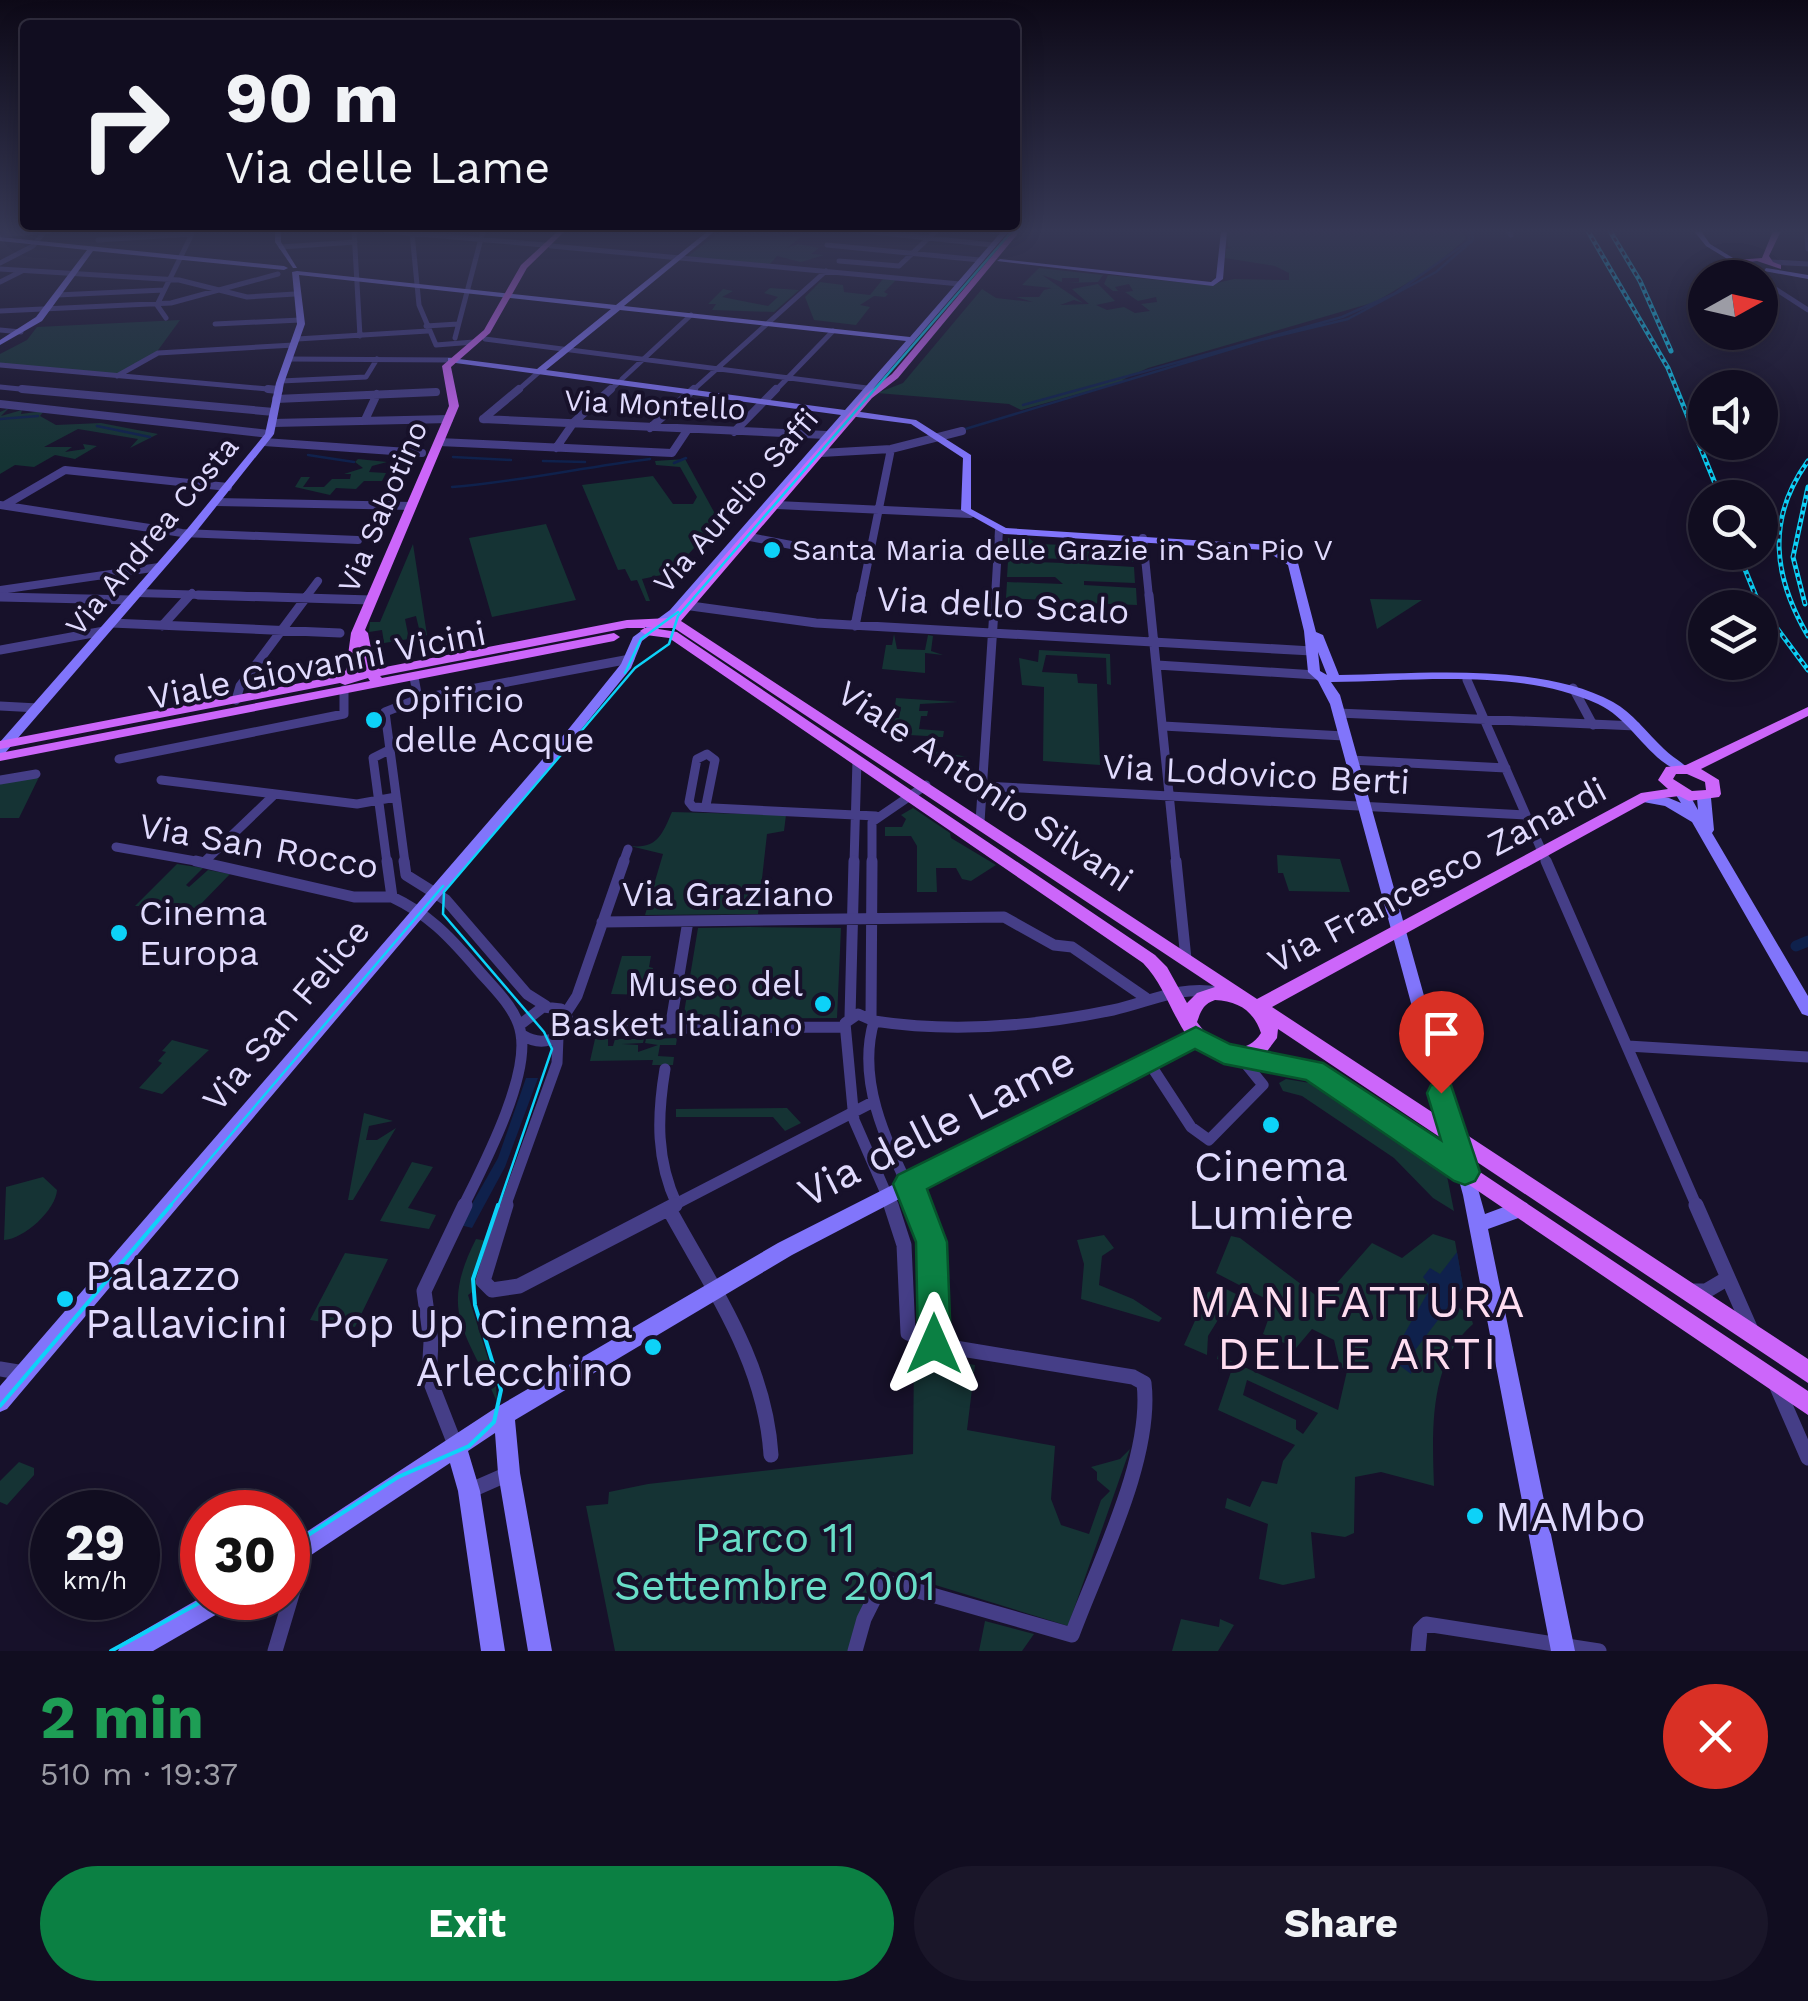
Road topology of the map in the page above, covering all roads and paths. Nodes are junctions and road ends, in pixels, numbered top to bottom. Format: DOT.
graph roads {
  1 [pos="83,308"];
  2 [pos="160,308"];
  3 [pos="298,308"];
  4 [pos="360,308"];
  5 [pos="421,308"];
  6 [pos="463,308"];
  7 [pos="505,308"];
  8 [pos="505,308"];
  9 [pos="617,308"];
  10 [pos="628,308"];
  11 [pos="785,308"];
  12 [pos="942,308"];
  13 [pos="947,308"];
  14 [pos="47,310"];
  15 [pos="0,311"];
  16 [pos="692,315"];
  17 [pos="166,318"];
  18 [pos="300,320"];
  19 [pos="215,324"];
  20 [pos="458,324"];
  21 [pos="767,324"];
  22 [pos="427,328"];
  23 [pos="0,330"];
  24 [pos="834,331"];
  25 [pos="20,332"];
  26 [pos="360,336"];
  27 [pos="486,339"];
  28 [pos="917,340"];
  29 [pos="296,342"];
  30 [pos="0,343"];
  31 [pos="456,343"];
  32 [pos="567,349"];
  33 [pos="288,358"];
  34 [pos="644,358"];
  35 [pos="377,359"];
  36 [pos="451,360"];
  37 [pos="0,365"];
  38 [pos="716,368"];
  39 [pos="540,371"];
  40 [pos="117,376"];
  41 [pos="787,378"];
  42 [pos="620,380"];
  43 [pos="2,388"];
  44 [pos="867,388"];
  45 [pos="278,390"];
  46 [pos="436,392"];
  47 [pos="690,392"];
  48 [pos="377,394"];
  49 [pos="762,401"];
  50 [pos="0,404"];
  51 [pos="850,413"];
  52 [pos="448,418"];
  53 [pos="365,420"];
  54 [pos="572,424"];
  55 [pos="270,428"];
  56 [pos="650,428"];
  57 [pos="688,430"];
  58 [pos="962,431"];
  59 [pos="734,432"];
  60 [pos="826,435"];
  61 [pos="937,438"];
  62 [pos="438,442"];
  63 [pos="556,448"];
  64 [pos="891,449"];
  65 [pos="422,453"];
  66 [pos="821,453"];
  67 [pos="228,487"];
  68 [pos="216,502"];
  69 [pos="777,505"];
  70 [pos="1,506"];
  71 [pos="412,506"];
  72 [pos="880,509"];
  73 [pos="970,514"];
  74 [pos="999,530"];
  75 [pos="189,534"];
  76 [pos="750,538"];
  77 [pos="1143,538"];
  78 [pos="358,540"];
  79 [pos="1208,540"];
  80 [pos="869,560"];
  81 [pos="159,568"];
  82 [pos="318,581"];
  83 [pos="192,593"];
  84 [pos="0,594"];
  85 [pos="134,596"];
  86 [pos="305,598"];
  87 [pos="371,600"];
  88 [pos="691,606"];
  89 [pos="363,619"];
  90 [pos="678,625"];
  91 [pos="162,626"];
  92 [pos="646,626"];
  93 [pos="855,626"];
  94 [pos="108,627"];
  95 [pos="281,631"];
  96 [pos="991,632"];
  97 [pos="340,634"];
  98 [pos="1154,640"];
  99 [pos="596,641"];
  100 [pos="0,650"];
  101 [pos="1312,651"];
  102 [pos="629,662"];
  103 [pos="1156,665"];
  104 [pos="1325,673"];
  105 [pos="414,676"];
  106 [pos="375,679"];
  107 [pos="1467,680"];
  108 [pos="346,684"];
  109 [pos="1573,688"];
  110 [pos="418,699"];
  111 [pos="0,706"];
  112 [pos="235,706"];
  113 [pos="38,708"];
  114 [pos="1336,708"];
  115 [pos="1808,711"];
  116 [pos="1484,721"];
  117 [pos="1593,725"];
  118 [pos="1162,726"];
  119 [pos="144,730"];
  120 [pos="1642,732"];
  121 [pos="1344,736"];
  122 [pos="2,749"];
  123 [pos="392,750"];
  124 [pos="143,752"];
  125 [pos="1715,755"];
  126 [pos="119,759"];
  127 [pos="857,760"];
  128 [pos="1350,760"];
  129 [pos="1506,768"];
  130 [pos="1675,772"];
  131 [pos="36,774"];
  132 [pos="1709,778"];
  133 [pos="0,780"];
  134 [pos="161,780"];
  135 [pos="926,785"];
  136 [pos="983,786"];
  137 [pos="275,794"];
  138 [pos="1681,794"];
  139 [pos="909,796"];
  140 [pos="396,797"];
  141 [pos="1170,797"];
  142 [pos="1644,797"];
  143 [pos="1704,798"];
  144 [pos="378,800"];
  145 [pos="706,805"];
  146 [pos="1363,807"];
  147 [pos="854,811"];
  148 [pos="876,816"];
  149 [pos="1526,816"];
  150 [pos="980,822"];
  151 [pos="1704,826"];
  152 [pos="116,848"];
  153 [pos="628,849"];
  154 [pos="1544,853"];
  155 [pos="204,862"];
  156 [pos="434,891"];
  157 [pos="392,897"];
  158 [pos="418,909"];
  159 [pos="872,920"];
  160 [pos="853,921"];
  161 [pos="602,922"];
  162 [pos="688,922"];
  163 [pos="1397,932"];
  164 [pos="1186,959"];
  165 [pos="1160,968"];
  166 [pos="1173,991"];
  167 [pos="1223,993"];
  168 [pos="1143,995"];
  169 [pos="1250,1002"];
  170 [pos="546,1006"];
  171 [pos="1808,1010"];
  172 [pos="566,1013"];
  173 [pos="872,1024"];
  174 [pos="848,1027"];
  175 [pos="670,1028"];
  176 [pos="1192,1029"];
  177 [pos="522,1030"];
  178 [pos="562,1033"];
  179 [pos="1628,1046"];
  180 [pos="1237,1055"];
  181 [pos="1808,1058"];
  182 [pos="1148,1061"];
  183 [pos="665,1069"];
  184 [pos="873,1102"];
  185 [pos="852,1113"];
  186 [pos="1453,1136"];
  187 [pos="1465,1172"];
  188 [pos="908,1184"];
  189 [pos="886,1194"];
  190 [pos="673,1207"];
  191 [pos="1520,1210"];
  192 [pos="1478,1224"];
  193 [pos="1728,1278"];
  194 [pos="715,1290"];
  195 [pos="1685,1290"];
  196 [pos="1757,1338"];
  197 [pos="934,1344"];
  198 [pos="1749,1365"];
  199 [pos="0,1369"];
  200 [pos="1808,1372"];
  201 [pos="25,1373"];
  202 [pos="1774,1382"];
  203 [pos="0,1402"];
  204 [pos="1808,1404"];
  205 [pos="504,1414"];
  206 [pos="456,1446"];
  207 [pos="771,1455"];
  208 [pos="1808,1458"];
  209 [pos="509,1473"];
  210 [pos="469,1491"];
  211 [pos="310,1541"];
  212 [pos="184,1620"];
  213 [pos="282,1620"];
  214 [pos="1563,1649"];
  215 [pos="130,1651"];
  216 [pos="276,1651"];
  217 [pos="493,1651"];
  218 [pos="540,1651"];
  219 [pos="855,1651"];
  220 [pos="1418,1651"];
  221 [pos="1599,1651"];
  1 -- 14 [label="street"];
  2 -- 17 [label="street"];
  3 -- 18 [label="street, Via Andrea Costa"];
  4 -- 26 [label="street"];
  5 -- 22 [label="street"];
  6 -- 20 [label="street"];
  7 -- 27 [label="main road"];
  8 -- 31 [label="main road"];
  9 -- 32 [label="street"];
  10 -- 16 [label="street"];
  11 -- 21 [label="street"];
  12 -- 28 [label="street"];
  13 -- 28 [label="main road"];
  14 -- 15 [label="street"];
  14 -- 25 [label="street"];
  16 -- 21 [label="street"];
  16 -- 34 [label="street"];
  18 -- 19 [label="street"];
  18 -- 29 [label="street, Via Andrea Costa"];
  20 -- 22 [label="street"];
  20 -- 31 [label="street"];
  21 -- 24 [label="street"];
  21 -- 38 [label="street"];
  22 -- 26 [label="street"];
  22 -- 31 [label="street"];
  23 -- 25 [label="street"];
  24 -- 28 [label="street"];
  24 -- 41 [label="street"];
  25 -- 30 [label="street"];
  26 -- 29 [label="street"];
  27 -- 32 [label="street"];
  27 -- 36 [label="main road"];
  28 -- 44 [label="street, Via Aurelio Saffi"];
  28 -- 51 [label="main road, Via Aurelio Saffi"];
  29 -- 33 [label="street, Via Andrea Costa"];
  29 -- 40 [label="street"];
  31 -- 36 [label="main road"];
  32 -- 34 [label="street"];
  32 -- 39 [label="street"];
  33 -- 35 [label="street"];
  33 -- 45 [label="street, Via Andrea Costa"];
  34 -- 38 [label="street"];
  34 -- 42 [label="street"];
  35 -- 36 [label="street"];
  35 -- 45 [label="street"];
  36 -- 39 [label="street"];
  36 -- 52 [label="main road, Via Sabotino"];
  37 -- 40 [label="street"];
  38 -- 41 [label="street"];
  38 -- 47 [label="street"];
  39 -- 42 [label="street"];
  39 -- 54 [label="street, Via Montello"];
  40 -- 45 [label="street"];
  41 -- 44 [label="street"];
  41 -- 49 [label="street"];
  42 -- 47 [label="street"];
  42 -- 54 [label="street"];
  43 -- 55 [label="street"];
  44 -- 51 [label="street, Via Aurelio Saffi"];
  45 -- 48 [label="street"];
  45 -- 55 [label="street, Via Andrea Costa"];
  46 -- 48 [label="street"];
  47 -- 49 [label="street"];
  47 -- 56 [label="street"];
  48 -- 53 [label="street"];
  49 -- 51 [label="street"];
  49 -- 59 [label="street"];
  50 -- 55 [label="street"];
  51 -- 60 [label="street, Via Aurelio Saffi"];
  51 -- 61 [label="street"];
  51 -- 66 [label="main road, Via Aurelio Saffi"];
  52 -- 53 [label="street"];
  52 -- 62 [label="main road, Via Sabotino"];
  53 -- 55 [label="street"];
  54 -- 56 [label="street, Via Montello"];
  54 -- 63 [label="street"];
  55 -- 65 [label="street"];
  55 -- 67 [label="street, Via Andrea Costa"];
  56 -- 57 [label="street, Via Montello"];
  57 -- 59 [label="street, Via Montello"];
  57 -- 63 [label="street"];
  58 -- 61 [label="street"];
  59 -- 60 [label="street, Via Montello"];
  60 -- 90 [label="street, Via Aurelio Saffi"];
  61 -- 64 [label="street"];
  61 -- 73 [label="street"];
  62 -- 63 [label="street"];
  62 -- 71 [label="main road, Via Sabotino"];
  64 -- 66 [label="street"];
  64 -- 72 [label="street"];
  66 -- 69 [label="main road, Via Aurelio Saffi"];
  67 -- 68 [label="street, Via Andrea Costa"];
  67 -- 70 [label="street"];
  68 -- 71 [label="street"];
  68 -- 75 [label="street, Via Andrea Costa"];
  69 -- 72 [label="street"];
  69 -- 76 [label="main road, Via Aurelio Saffi"];
  70 -- 75 [label="street"];
  71 -- 87 [label="main road, Via Sabotino"];
  72 -- 73 [label="street"];
  72 -- 80 [label="street"];
  73 -- 74 [label="street"];
  74 -- 77 [label="street"];
  74 -- 96 [label="street"];
  75 -- 78 [label="street"];
  75 -- 81 [label="street, Via Andrea Costa"];
  76 -- 80 [label="street"];
  76 -- 88 [label="main road, Via Aurelio Saffi"];
  77 -- 79 [label="street"];
  77 -- 98 [label="street"];
  79 -- 101 [label="street"];
  79 -- 104 [label="street"];
  80 -- 93 [label="street"];
  81 -- 84 [label="street"];
  81 -- 85 [label="street, Via Andrea Costa"];
  82 -- 86 [label="street"];
  83 -- 85 [label="street"];
  83 -- 86 [label="street"];
  83 -- 91 [label="street"];
  84 -- 85 [label="street"];
  85 -- 94 [label="street, Via Andrea Costa"];
  86 -- 87 [label="street"];
  86 -- 95 [label="street"];
  87 -- 89 [label="main road, Via Sabotino"];
  88 -- 90 [label="main road, Via Aurelio Saffi"];
  88 -- 93 [label="street, Via dello Scalo"];
  89 -- 106 [label="main road, Via Sabotino"];
  89 -- 108 [label="main road, Via Sabotino"];
  90 -- 92 [label="main road"];
  90 -- 92 [label="main road"];
  90 -- 127 [label="main road, Viale Antonio Silvani"];
  90 -- 135 [label="main road, Viale Antonio Silvani"];
  91 -- 94 [label="street"];
  91 -- 95 [label="street"];
  92 -- 99 [label="main road, Viale Giovanni Vicini"];
  92 -- 102 [label="street, Via San Felice"];
  92 -- 106 [label="main road, Viale Giovanni Vicini"];
  93 -- 96 [label="street, Via dello Scalo"];
  94 -- 100 [label="street"];
  94 -- 113 [label="street, Via Andrea Costa"];
  95 -- 97 [label="street"];
  95 -- 112 [label="street"];
  96 -- 98 [label="street, Via dello Scalo"];
  96 -- 136 [label="street"];
  98 -- 101 [label="street, Via dello Scalo"];
  98 -- 103 [label="street"];
  99 -- 102 [label="street"];
  99 -- 105 [label="main road, Viale Giovanni Vicini"];
  101 -- 104 [label="street"];
  102 -- 110 [label="street"];
  102 -- 156 [label="street, Via San Felice"];
  103 -- 104 [label="street"];
  103 -- 118 [label="street"];
  104 -- 107 [label="street"];
  104 -- 114 [label="street"];
  105 -- 106 [label="main road, Viale Giovanni Vicini"];
  105 -- 110 [label="street"];
  106 -- 108 [label="main road, Viale Giovanni Vicini"];
  107 -- 109 [label="street"];
  107 -- 116 [label="street"];
  108 -- 112 [label="main road, Viale Giovanni Vicini"];
  108 -- 124 [label="street"];
  109 -- 117 [label="street"];
  109 -- 120 [label="street"];
  110 -- 123 [label="street"];
  111 -- 113 [label="street"];
  112 -- 119 [label="main road, Viale Giovanni Vicini"];
  112 -- 122 [label="main road, Viale Giovanni Vicini"];
  113 -- 122 [label="street, Via Andrea Costa"];
  114 -- 116 [label="street"];
  114 -- 121 [label="street"];
  115 -- 125 [label="main road, Via Francesco Zanardi"];
  116 -- 117 [label="street"];
  116 -- 129 [label="street"];
  117 -- 120 [label="street"];
  118 -- 121 [label="street"];
  118 -- 141 [label="street"];
  119 -- 122 [label="main road, Viale Giovanni Vicini"];
  119 -- 124 [label="street"];
  120 -- 130 [label="street"];
  121 -- 128 [label="street"];
  123 -- 140 [label="street"];
  123 -- 144 [label="street"];
  124 -- 126 [label="street"];
  125 -- 130 [label="main road, Via Francesco Zanardi"];
  125 -- 132 [label="main road"];
  127 -- 139 [label="main road, Viale Antonio Silvani"];
  127 -- 147 [label="street"];
  128 -- 129 [label="street"];
  128 -- 146 [label="street"];
  129 -- 149 [label="street"];
  130 -- 132 [label="main road"];
  130 -- 138 [label="main road"];
  130 -- 142 [label="main road, Via Francesco Zanardi"];
  131 -- 133 [label="street"];
  132 -- 143 [label="main road"];
  134 -- 137 [label="street"];
  135 -- 139 [label="street"];
  135 -- 150 [label="main road, Viale Antonio Silvani"];
  136 -- 141 [label="street, Via Lodovico Berti"];
  136 -- 150 [label="street"];
  137 -- 144 [label="street"];
  137 -- 155 [label="street"];
  138 -- 142 [label="main road, Via Francesco Zanardi"];
  138 -- 143 [label="main road, Via Francesco Zanardi"];
  138 -- 151 [label="street"];
  139 -- 148 [label="street"];
  139 -- 165 [label="main road, Viale Antonio Silvani"];
  140 -- 144 [label="street"];
  140 -- 156 [label="street"];
  141 -- 146 [label="street, Via Lodovico Berti"];
  141 -- 164 [label="street"];
  142 -- 151 [label="street"];
  142 -- 154 [label="main road, Via Francesco Zanardi"];
  143 -- 151 [label="street"];
  144 -- 157 [label="street"];
  145 -- 145 [label="street"];
  145 -- 147 [label="street"];
  146 -- 149 [label="street, Via Lodovico Berti"];
  146 -- 163 [label="street"];
  147 -- 148 [label="street"];
  147 -- 160 [label="street"];
  148 -- 159 [label="street"];
  149 -- 154 [label="street"];
  150 -- 164 [label="main road, Viale Antonio Silvani"];
  151 -- 171 [label="street"];
  152 -- 155 [label="street, Via San Rocco"];
  153 -- 161 [label="street"];
  154 -- 163 [label="main road, Via Francesco Zanardi"];
  154 -- 179 [label="street"];
  155 -- 157 [label="street, Via San Rocco"];
  156 -- 158 [label="street, Via San Felice"];
  156 -- 170 [label="street"];
  157 -- 158 [label="street"];
  158 -- 177 [label="street"];
  158 -- 201 [label="street, Via San Felice"];
  159 -- 160 [label="street, Via Graziano"];
  159 -- 168 [label="street, Via Graziano"];
  159 -- 173 [label="street"];
  160 -- 162 [label="street, Via Graziano"];
  160 -- 174 [label="street"];
  161 -- 162 [label="street, Via Graziano"];
  161 -- 172 [label="street"];
  162 -- 175 [label="street"];
  163 -- 169 [label="main road, Via Francesco Zanardi"];
  163 -- 186 [label="street"];
  164 -- 169 [label="main road, Viale Antonio Silvani"];
  165 -- 166 [label="main road, Viale Antonio Silvani"];
  165 -- 168 [label="street"];
  166 -- 167 [label="street"];
  166 -- 168 [label="street"];
  166 -- 176 [label="main road, Viale Antonio Silvani"];
  167 -- 169 [label="main road"];
  167 -- 176 [label="main road"];
  168 -- 173 [label="street"];
  169 -- 180 [label="main road"];
  169 -- 186 [label="main road, Viale Antonio Silvani"];
  170 -- 172 [label="street"];
  170 -- 177 [label="street"];
  172 -- 178 [label="street"];
  173 -- 174 [label="street"];
  173 -- 174 [label="street"];
  173 -- 184 [label="street"];
  174 -- 175 [label="street"];
  174 -- 185 [label="street"];
  175 -- 178 [label="street"];
  176 -- 180 [label="main road"];
  176 -- 182 [label="street, Via delle Lame"];
  177 -- 178 [label="street"];
  177 -- 206 [label="street"];
  178 -- 190 [label="street"];
  179 -- 181 [label="street"];
  179 -- 193 [label="street"];
  180 -- 182 [label="street"];
  180 -- 187 [label="main road"];
  182 -- 188 [label="street, Via delle Lame"];
  183 -- 190 [label="street"];
  184 -- 185 [label="street"];
  184 -- 188 [label="street"];
  185 -- 189 [label="street"];
  185 -- 190 [label="street"];
  186 -- 187 [label="street"];
  186 -- 195 [label="main road, Viale Antonio Silvani"];
  187 -- 191 [label="main road"];
  187 -- 192 [label="street"];
  188 -- 189 [label="street, Via delle Lame"];
  188 -- 197 [label="street"];
  189 -- 194 [label="street, Via delle Lame"];
  189 -- 197 [label="street"];
  190 -- 194 [label="street"];
  191 -- 192 [label="street"];
  191 -- 198 [label="main road"];
  192 -- 214 [label="street"];
  193 -- 195 [label="street"];
  193 -- 196 [label="street"];
  194 -- 205 [label="street, Via delle Lame"];
  194 -- 207 [label="street"];
  195 -- 196 [label="main road, Viale Antonio Silvani"];
  196 -- 198 [label="main road"];
  196 -- 200 [label="main road, Viale Antonio Silvani"];
  197 -- 219 [label="street"];
  198 -- 202 [label="main road"];
  199 -- 201 [label="street"];
  201 -- 203 [label="street, Via San Felice"];
  202 -- 204 [label="main road"];
  202 -- 208 [label="street"];
  205 -- 206 [label="street, Via delle Lame"];
  205 -- 209 [label="street"];
  206 -- 210 [label="street"];
  206 -- 211 [label="street, Via delle Lame"];
  209 -- 210 [label="street"];
  209 -- 218 [label="street"];
  210 -- 217 [label="street"];
  212 -- 215 [label="street"];
  213 -- 216 [label="street"];
  214 -- 220 [label="street"];
  214 -- 221 [label="street"];
}
